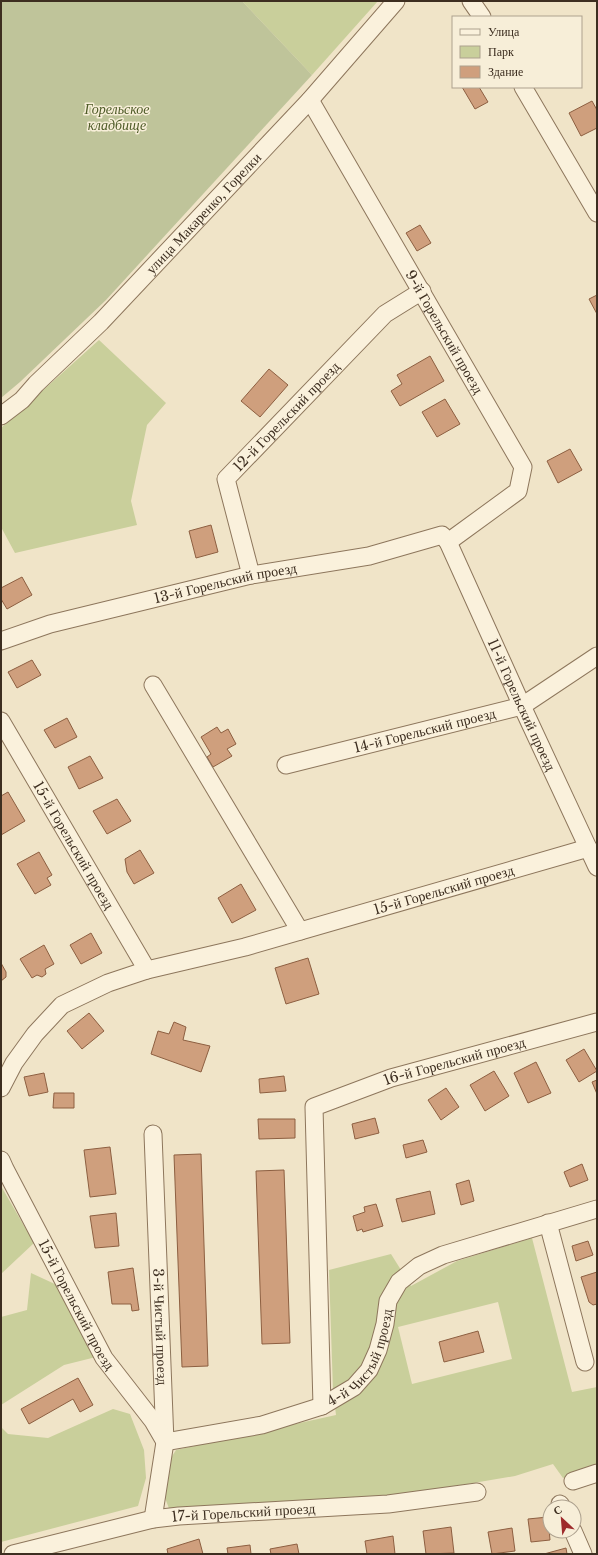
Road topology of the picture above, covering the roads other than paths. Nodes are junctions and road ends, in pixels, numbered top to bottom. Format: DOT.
graph roads {
  1 [pos="396,1"];
  2 [pos="471,1"];
  3 [pos="481,16"];
  4 [pos="524,88"];
  5 [pos="310,100"];
  6 [pos="597,213"];
  7 [pos="422,291"];
  8 [pos="1,416"];
  9 [pos="448,542"];
  10 [pos="251,575"];
  11 [pos="1,641"];
  12 [pos="597,656"];
  13 [pos="153,685"];
  14 [pos="522,706"];
  15 [pos="1,721"];
  16 [pos="286,765"];
  17 [pos="588,848"];
  18 [pos="597,866"];
  19 [pos="300,931"];
  20 [pos="147,970"];
  21 [pos="597,1022"];
  22 [pos="1,1088"];
  23 [pos="153,1134"];
  24 [pos="1,1160"];
  25 [pos="597,1209"];
  26 [pos="548,1224"];
  27 [pos="585,1362"];
  28 [pos="322,1406"];
  29 [pos="165,1442"];
  30 [pos="597,1472"];
  31 [pos="573,1481"];
  32 [pos="477,1492"];
  33 [pos="153,1520"];
  34 [pos="576,1539"];
  35 [pos="13,1554"];
  36 [pos="583,1554"];
  1 -- 5 [label="street, улица Макаренко, Горелки"];
  2 -- 3 [label="street"];
  4 -- 6 [label="street"];
  5 -- 7 [label="street, 9-й Горельский проезд"];
  5 -- 8 [label="street, улица Макаренко, Горелки"];
  7 -- 9 [label="street, 9-й Горельский проезд"];
  7 -- 10 [label="street, 12-й Горельский проезд"];
  9 -- 10 [label="street, 13-й Горельский проезд"];
  9 -- 14 [label="street, 11-й Горельский проезд"];
  10 -- 11 [label="street, 13-й Горельский проезд"];
  12 -- 14 [label="street, 14-й Горельский проезд"];
  13 -- 19 [label="street"];
  14 -- 16 [label="street, 14-й Горельский проезд"];
  14 -- 17 [label="street, 11-й Горельский проезд"];
  15 -- 20 [label="street, 15-й Горельский проезд"];
  17 -- 18 [label="street, 11-й Горельский проезд"];
  17 -- 19 [label="street, 15-й Горельский проезд"];
  19 -- 20 [label="street, 15-й Горельский проезд"];
  20 -- 22 [label="street, 15-й Горельский проезд"];
  21 -- 28 [label="street, 16-й Горельский проезд"];
  23 -- 29 [label="street, 3-й Чистый проезд"];
  24 -- 29 [label="street, 15-й Горельский проезд"];
  25 -- 26 [label="street, 4-й Чистый проезд"];
  26 -- 27 [label="street"];
  26 -- 28 [label="street, 4-й Чистый проезд"];
  28 -- 29 [label="street, 4-й Чистый проезд"];
  29 -- 33 [label="street, 3-й Чистый проезд"];
  30 -- 31 [label="street"];
  32 -- 33 [label="street, 17-й Горельский проезд"];
  33 -- 35 [label="street, 17-й Горельский проезд"];
  34 -- 36 [label="street"];
}
